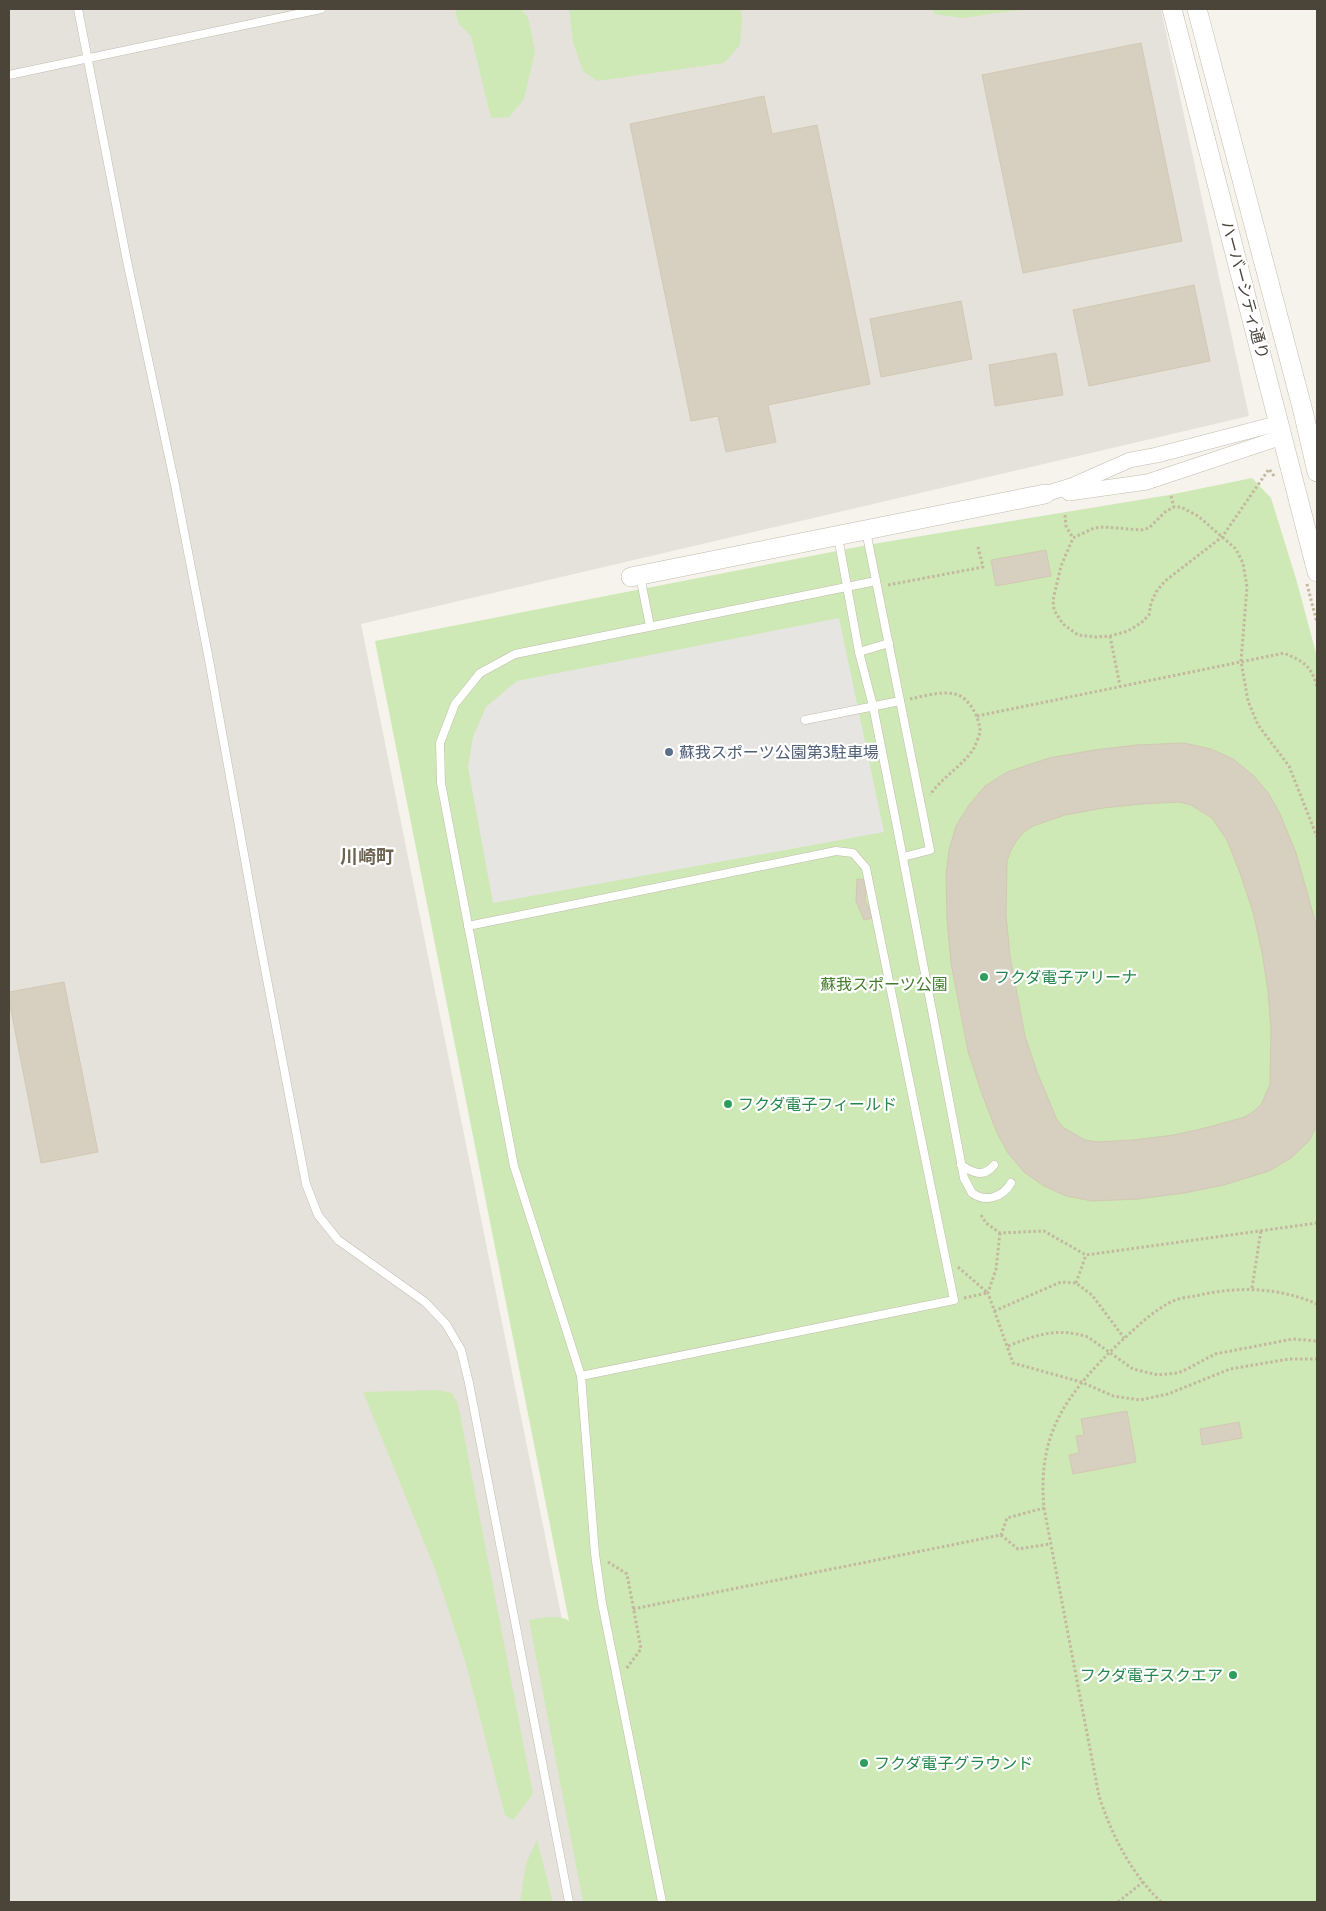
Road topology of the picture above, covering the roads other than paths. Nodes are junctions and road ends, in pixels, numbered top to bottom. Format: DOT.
graph roads {
  1 [pos="78,9"];
  2 [pos="321,9"];
  3 [pos="1172,9"];
  4 [pos="1197,9"];
  5 [pos="87,58"];
  6 [pos="9,75"];
  7 [pos="1310,408"];
  8 [pos="1312,429"];
  9 [pos="1281,430"];
  10 [pos="1130,460"];
  11 [pos="1317,472"];
  12 [pos="1136,484"];
  13 [pos="1045,494"];
  14 [pos="866,530"];
  15 [pos="837,535"];
  16 [pos="1317,572"];
  17 [pos="636,577"];
  18 [pos="877,584"];
  19 [pos="848,587"];
  20 [pos="650,626"];
  21 [pos="889,643"];
  22 [pos="860,652"];
  23 [pos="900,701"];
  24 [pos="874,706"];
  25 [pos="805,720"];
  26 [pos="903,856"];
  27 [pos="468,926"];
  28 [pos="961,1165"];
  29 [pos="994,1165"];
  30 [pos="1011,1183"];
  31 [pos="581,1376"];
  32 [pos="569,1902"];
  33 [pos="662,1902"];
  1 -- 5 [label="lane"];
  2 -- 5 [label="lane"];
  3 -- 9 [label="street, ハーバーシティ通り"];
  4 -- 7 [label="street, ハーバーシティ通り"];
  5 -- 6 [label="lane"];
  5 -- 32 [label="lane"];
  7 -- 8 [label="street, ハーバーシティ通り"];
  7 -- 9 [label="street"];
  8 -- 9 [label="street"];
  8 -- 11 [label="street, ハーバーシティ通り"];
  9 -- 10 [label="street"];
  9 -- 12 [label="street"];
  9 -- 16 [label="street, ハーバーシティ通り"];
  10 -- 12 [label="street"];
  10 -- 13 [label="street"];
  12 -- 13 [label="street"];
  13 -- 14 [label="street"];
  14 -- 15 [label="street"];
  14 -- 18 [label="lane"];
  15 -- 17 [label="street"];
  15 -- 19 [label="lane"];
  17 -- 20 [label="lane"];
  18 -- 19 [label="lane"];
  18 -- 21 [label="lane"];
  19 -- 20 [label="lane"];
  19 -- 22 [label="lane"];
  20 -- 27 [label="lane"];
  21 -- 22 [label="lane"];
  21 -- 23 [label="lane"];
  22 -- 24 [label="lane"];
  23 -- 24 [label="lane"];
  23 -- 26 [label="lane"];
  24 -- 25 [label="lane"];
  24 -- 26 [label="lane"];
  26 -- 28 [label="lane"];
  27 -- 31 [label="lane"];
  27 -- 31 [label="lane"];
  28 -- 29 [label="lane"];
  28 -- 30 [label="lane"];
  31 -- 33 [label="lane"];
}
